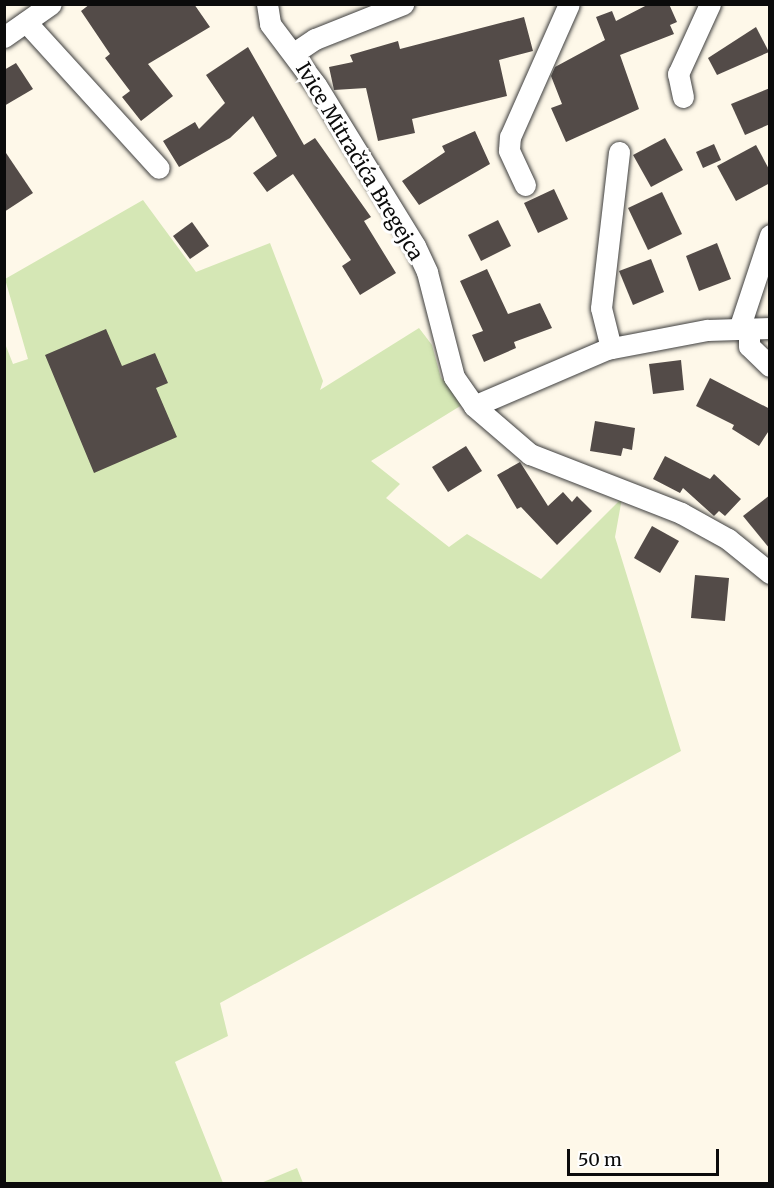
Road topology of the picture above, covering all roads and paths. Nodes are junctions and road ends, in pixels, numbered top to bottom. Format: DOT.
graph roads {
  1 [pos="51,4"];
  2 [pos="267,4"];
  3 [pos="403,4"];
  4 [pos="569,4"];
  5 [pos="710,4"];
  6 [pos="26,22"];
  7 [pos="4,37"];
  8 [pos="294,53"];
  9 [pos="683,98"];
  10 [pos="619,152"];
  11 [pos="159,168"];
  12 [pos="525,185"];
  13 [pos="770,235"];
  14 [pos="752,329"];
  15 [pos="611,348"];
  16 [pos="770,366"];
  17 [pos="474,406"];
  18 [pos="770,573"];
  1 -- 6 [label="street"];
  2 -- 8 [label="street, Ivice Mitračića Bregejca"];
  3 -- 8 [label="street"];
  4 -- 12 [label="street"];
  5 -- 9 [label="street"];
  6 -- 7 [label="street"];
  6 -- 11 [label="street"];
  8 -- 17 [label="street, Ivice Mitračića Bregejca"];
  10 -- 15 [label="street"];
  13 -- 14 [label="street"];
  14 -- 15 [label="street"];
  14 -- 16 [label="street"];
  15 -- 17 [label="street"];
  17 -- 18 [label="street, Ivice Mitračića Bregejca"];
}
